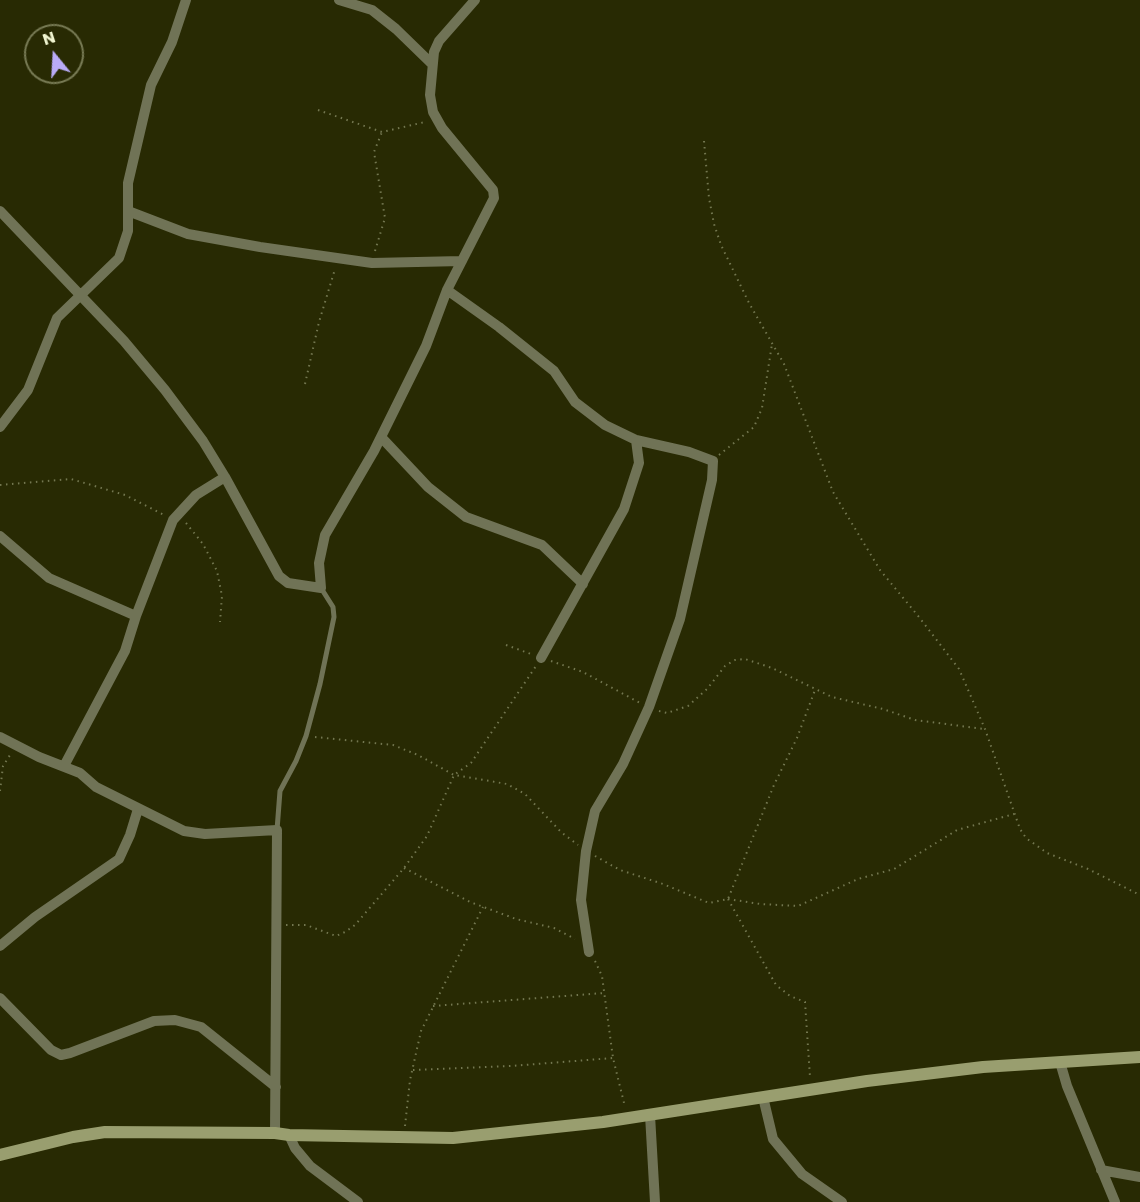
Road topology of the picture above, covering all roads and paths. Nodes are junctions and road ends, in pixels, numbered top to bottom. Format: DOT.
graph roads {
  1 [pos="186,0"];
  2 [pos="339,0"];
  3 [pos="475,0"];
  4 [pos="432,64"];
  5 [pos="318,110"];
  6 [pos="437,119"];
  7 [pos="382,132"];
  8 [pos="704,141"];
  9 [pos="128,211"];
  10 [pos="2,216"];
  11 [pos="338,258"];
  12 [pos="462,261"];
  13 [pos="372,263"];
  14 [pos="447,291"];
  15 [pos="81,295"];
  16 [pos="772,343"];
  17 [pos="304,384"];
  18 [pos="0,427"];
  19 [pos="381,437"];
  20 [pos="636,440"];
  21 [pos="713,461"];
  22 [pos="225,477"];
  23 [pos="0,485"];
  24 [pos="176,517"];
  25 [pos="0,537"];
  26 [pos="583,584"];
  27 [pos="321,588"];
  28 [pos="136,616"];
  29 [pos="220,622"];
  30 [pos="506,645"];
  31 [pos="541,658"];
  32 [pos="815,690"];
  33 [pos="649,707"];
  34 [pos="984,729"];
  35 [pos="306,736"];
  36 [pos="0,737"];
  37 [pos="17,745"];
  38 [pos="64,766"];
  39 [pos="454,775"];
  40 [pos="0,791"];
  41 [pos="138,808"];
  42 [pos="1015,814"];
  43 [pos="277,830"];
  44 [pos="586,851"];
  45 [pos="404,868"];
  46 [pos="1140,895"];
  47 [pos="728,899"];
  48 [pos="483,907"];
  49 [pos="276,926"];
  50 [pos="0,946"];
  51 [pos="589,952"];
  52 [pos="604,993"];
  53 [pos="0,998"];
  54 [pos="433,1006"];
  55 [pos="1140,1057"];
  56 [pos="613,1058"];
  57 [pos="1060,1062"];
  58 [pos="413,1070"];
  59 [pos="276,1087"];
  60 [pos="811,1089"];
  61 [pos="763,1097"];
  62 [pos="650,1115"];
  63 [pos="629,1118"];
  64 [pos="275,1133"];
  65 [pos="289,1136"];
  66 [pos="403,1137"];
  67 [pos="0,1155"];
  68 [pos="1101,1170"];
  69 [pos="1140,1177"];
  70 [pos="1111,1200"];
  71 [pos="358,1202"];
  72 [pos="656,1202"];
  73 [pos="842,1202"];
  1 -- 9 [label="street"];
  2 -- 4 [label="street"];
  3 -- 4 [label="street"];
  4 -- 6 [label="street"];
  5 -- 7 [label="path"];
  6 -- 7 [label="path"];
  6 -- 12 [label="street"];
  7 -- 13 [label="path"];
  8 -- 16 [label="path"];
  9 -- 11 [label="street"];
  9 -- 15 [label="street"];
  10 -- 15 [label="street"];
  11 -- 13 [label="street"];
  11 -- 17 [label="path"];
  12 -- 13 [label="street"];
  12 -- 14 [label="street"];
  14 -- 19 [label="street"];
  14 -- 20 [label="street"];
  15 -- 18 [label="street"];
  15 -- 22 [label="street"];
  16 -- 21 [label="path"];
  16 -- 34 [label="path"];
  19 -- 26 [label="street"];
  19 -- 27 [label="street"];
  20 -- 21 [label="street"];
  20 -- 26 [label="street"];
  21 -- 33 [label="street"];
  22 -- 24 [label="street"];
  22 -- 27 [label="street"];
  23 -- 24 [label="path"];
  24 -- 28 [label="street"];
  24 -- 29 [label="path"];
  25 -- 28 [label="street"];
  26 -- 31 [label="street"];
  27 -- 35 [label="lane"];
  28 -- 38 [label="street"];
  30 -- 31 [label="path"];
  31 -- 33 [label="path"];
  31 -- 39 [label="path"];
  32 -- 33 [label="path"];
  32 -- 34 [label="path"];
  32 -- 47 [label="path"];
  33 -- 44 [label="street"];
  34 -- 42 [label="path"];
  35 -- 39 [label="path"];
  35 -- 43 [label="lane"];
  36 -- 37 [label="street"];
  37 -- 38 [label="street"];
  37 -- 40 [label="path"];
  38 -- 41 [label="street"];
  39 -- 44 [label="path"];
  39 -- 45 [label="path"];
  41 -- 43 [label="street"];
  41 -- 50 [label="street"];
  42 -- 46 [label="path"];
  42 -- 47 [label="path"];
  43 -- 49 [label="street"];
  44 -- 47 [label="path"];
  44 -- 51 [label="street"];
  45 -- 48 [label="path"];
  45 -- 49 [label="path"];
  47 -- 60 [label="path"];
  48 -- 51 [label="path"];
  48 -- 54 [label="path"];
  49 -- 59 [label="street"];
  51 -- 52 [label="path"];
  52 -- 54 [label="path"];
  52 -- 56 [label="path"];
  53 -- 59 [label="street"];
  54 -- 58 [label="path"];
  55 -- 57 [label="main road"];
  56 -- 58 [label="path"];
  56 -- 63 [label="path"];
  57 -- 60 [label="main road"];
  57 -- 68 [label="street"];
  58 -- 66 [label="path"];
  59 -- 64 [label="street"];
  60 -- 61 [label="main road"];
  61 -- 62 [label="main road"];
  61 -- 73 [label="street"];
  62 -- 63 [label="main road"];
  62 -- 72 [label="street"];
  63 -- 66 [label="main road"];
  64 -- 65 [label="main road"];
  64 -- 67 [label="main road"];
  65 -- 66 [label="main road"];
  65 -- 71 [label="street"];
  68 -- 69 [label="street"];
  68 -- 70 [label="street"];
}
